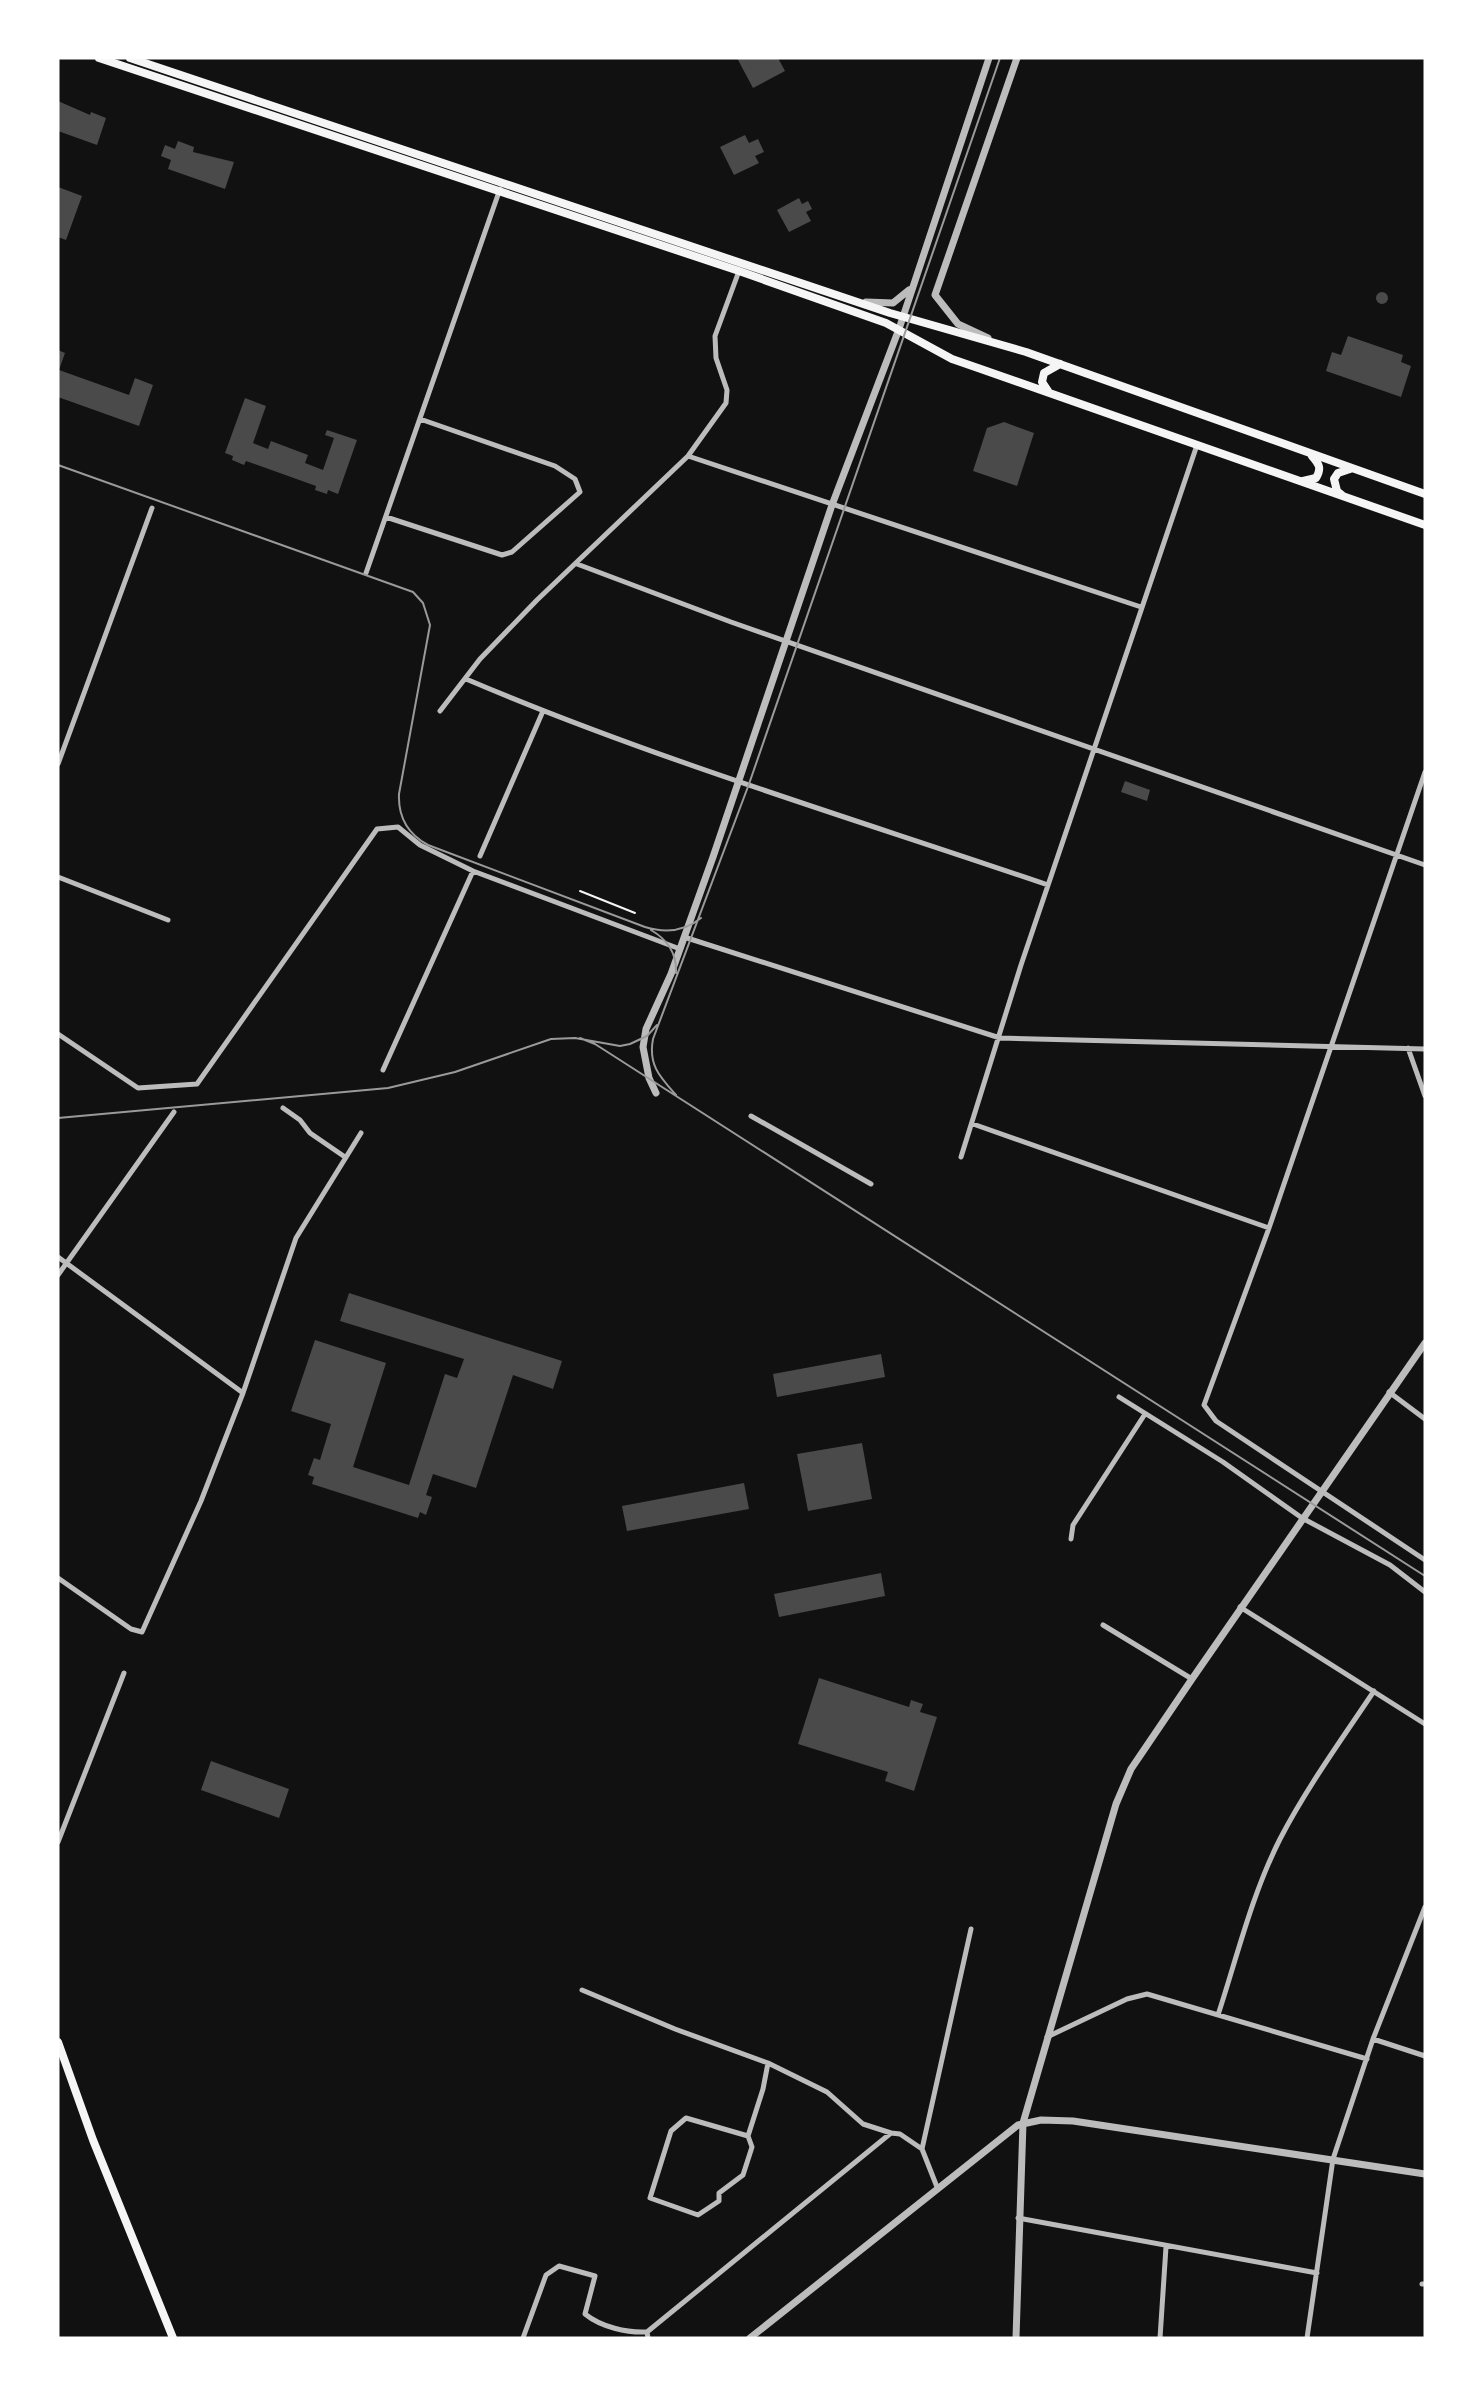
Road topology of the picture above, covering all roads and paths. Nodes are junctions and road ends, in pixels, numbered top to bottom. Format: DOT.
graph roads {
  1 [pos="99,58"];
  2 [pos="130,58"];
  3 [pos="989,58"];
  4 [pos="1017,58"];
  5 [pos="502,182"];
  6 [pos="499,192"];
  7 [pos="738,271"];
  8 [pos="910,290"];
  9 [pos="858,302"];
  10 [pos="903,317"];
  11 [pos="899,329"];
  12 [pos="996,342"];
  13 [pos="1060,364"];
  14 [pos="1050,393"];
  15 [pos="420,419"];
  16 [pos="1197,445"];
  17 [pos="1310,454"];
  18 [pos="688,456"];
  19 [pos="1353,469"];
  20 [pos="1300,481"];
  21 [pos="1425,494"];
  22 [pos="1344,496"];
  23 [pos="832,505"];
  24 [pos="152,508"];
  25 [pos="386,517"];
  26 [pos="1425,525"];
  27 [pos="577,564"];
  28 [pos="366,573"];
  29 [pos="1141,607"];
  30 [pos="786,641"];
  31 [pos="466,679"];
  32 [pos="440,711"];
  33 [pos="544,711"];
  34 [pos="1096,748"];
  35 [pos="58,764"];
  36 [pos="1425,772"];
  37 [pos="739,780"];
  38 [pos="1397,855"];
  39 [pos="480,856"];
  40 [pos="1425,865"];
  41 [pos="473,871"];
  42 [pos="58,877"];
  43 [pos="1048,885"];
  44 [pos="580,891"];
  45 [pos="635,913"];
  46 [pos="168,920"];
  47 [pos="684,937"];
  48 [pos="680,948"];
  49 [pos="58,1034"];
  50 [pos="1000,1038"];
  51 [pos="1329,1045"];
  52 [pos="1408,1048"];
  53 [pos="1425,1049"];
  54 [pos="383,1070"];
  55 [pos="656,1093"];
  56 [pos="1425,1096"];
  57 [pos="284,1108"];
  58 [pos="174,1112"];
  59 [pos="751,1116"];
  60 [pos="973,1124"];
  61 [pos="361,1133"];
  62 [pos="345,1157"];
  63 [pos="961,1157"];
  64 [pos="872,1184"];
  65 [pos="1269,1228"];
  66 [pos="58,1256"];
  67 [pos="67,1263"];
  68 [pos="58,1275"];
  69 [pos="1425,1343"];
  70 [pos="1389,1392"];
  71 [pos="243,1393"];
  72 [pos="1119,1397"];
  73 [pos="1145,1414"];
  74 [pos="1425,1419"];
  75 [pos="1320,1492"];
  76 [pos="1303,1518"];
  77 [pos="1071,1539"];
  78 [pos="1425,1560"];
  79 [pos="58,1578"];
  80 [pos="1425,1592"];
  81 [pos="1240,1607"];
  82 [pos="1103,1625"];
  83 [pos="124,1673"];
  84 [pos="1192,1679"];
  85 [pos="1374,1691"];
  86 [pos="1425,1724"];
  87 [pos="58,1842"];
  88 [pos="1425,1907"];
  89 [pos="971,1929"];
  90 [pos="582,1990"];
  91 [pos="1218,2015"];
  92 [pos="1047,2037"];
  93 [pos="1373,2039"];
  94 [pos="58,2042"];
  95 [pos="1425,2056"];
  96 [pos="1367,2059"];
  97 [pos="768,2063"];
  98 [pos="1023,2123"];
  99 [pos="891,2133"];
  100 [pos="748,2136"];
  101 [pos="922,2149"];
  102 [pos="1333,2159"];
  103 [pos="1425,2174"];
  104 [pos="937,2187"];
  105 [pos="1018,2218"];
  106 [pos="1166,2247"];
  107 [pos="1317,2273"];
  108 [pos="648,2335"];
  109 [pos="173,2338"];
  110 [pos="523,2338"];
  111 [pos="750,2338"];
  112 [pos="1016,2338"];
  113 [pos="1160,2338"];
  114 [pos="1307,2338"];
  1 -- 6 [label="main road"];
  2 -- 5 [label="main road"];
  3 -- 8 [label="street"];
  4 -- 12 [label="street"];
  5 -- 6 [label="street"];
  5 -- 9 [label="main road"];
  6 -- 7 [label="main road"];
  6 -- 15 [label="street"];
  7 -- 11 [label="main road"];
  7 -- 18 [label="street"];
  8 -- 9 [label="street"];
  8 -- 10 [label="street"];
  9 -- 10 [label="main road"];
  10 -- 11 [label="street"];
  10 -- 12 [label="main road"];
  11 -- 14 [label="main road"];
  11 -- 23 [label="street"];
  12 -- 13 [label="main road"];
  13 -- 14 [label="main road"];
  13 -- 17 [label="main road"];
  14 -- 16 [label="main road"];
  15 -- 25 [label="street"];
  15 -- 25 [label="street"];
  16 -- 20 [label="main road"];
  16 -- 29 [label="street"];
  17 -- 19 [label="main road"];
  17 -- 20 [label="main road"];
  18 -- 23 [label="street"];
  18 -- 27 [label="street"];
  19 -- 21 [label="main road"];
  19 -- 22 [label="main road"];
  20 -- 22 [label="main road"];
  22 -- 26 [label="main road"];
  23 -- 29 [label="street"];
  23 -- 30 [label="street"];
  24 -- 35 [label="street"];
  25 -- 28 [label="street"];
  27 -- 30 [label="street"];
  27 -- 31 [label="street"];
  29 -- 34 [label="street"];
  30 -- 34 [label="street"];
  30 -- 37 [label="street"];
  31 -- 32 [label="street"];
  31 -- 33 [label="street"];
  33 -- 37 [label="street"];
  33 -- 39 [label="street"];
  34 -- 38 [label="street"];
  34 -- 43 [label="street"];
  36 -- 38 [label="street"];
  37 -- 43 [label="street"];
  37 -- 47 [label="street"];
  38 -- 40 [label="street"];
  38 -- 51 [label="street"];
  41 -- 48 [label="street"];
  41 -- 49 [label="street"];
  41 -- 54 [label="street"];
  42 -- 46 [label="street"];
  43 -- 50 [label="street"];
  44 -- 45 [label="path"];
  47 -- 48 [label="street"];
  47 -- 50 [label="street"];
  48 -- 55 [label="street"];
  50 -- 51 [label="street"];
  50 -- 60 [label="street"];
  51 -- 52 [label="street"];
  51 -- 65 [label="street"];
  52 -- 53 [label="street"];
  52 -- 56 [label="street"];
  57 -- 62 [label="street"];
  58 -- 67 [label="street"];
  59 -- 64 [label="street"];
  60 -- 63 [label="street"];
  60 -- 65 [label="street"];
  61 -- 62 [label="street"];
  62 -- 71 [label="street"];
  65 -- 75 [label="street"];
  66 -- 67 [label="street"];
  67 -- 68 [label="street"];
  67 -- 71 [label="street"];
  69 -- 70 [label="street"];
  70 -- 74 [label="street"];
  70 -- 75 [label="street"];
  71 -- 79 [label="street"];
  72 -- 73 [label="street"];
  73 -- 76 [label="street"];
  73 -- 77 [label="street"];
  75 -- 76 [label="street"];
  75 -- 78 [label="street"];
  76 -- 80 [label="street"];
  76 -- 81 [label="street"];
  81 -- 84 [label="street"];
  81 -- 85 [label="street"];
  82 -- 84 [label="street"];
  83 -- 87 [label="street"];
  84 -- 92 [label="street"];
  85 -- 86 [label="street"];
  85 -- 91 [label="street"];
  88 -- 93 [label="street"];
  89 -- 101 [label="street"];
  90 -- 97 [label="street"];
  91 -- 92 [label="street"];
  91 -- 96 [label="street"];
  92 -- 98 [label="street"];
  93 -- 95 [label="street"];
  93 -- 96 [label="street"];
  94 -- 109 [label="main road"];
  96 -- 102 [label="street"];
  97 -- 99 [label="street"];
  97 -- 100 [label="street"];
  98 -- 102 [label="street"];
  98 -- 104 [label="street"];
  98 -- 105 [label="street"];
  99 -- 101 [label="street"];
  99 -- 108 [label="street"];
  100 -- 100 [label="street"];
  101 -- 104 [label="street"];
  102 -- 103 [label="street"];
  102 -- 107 [label="street"];
  104 -- 111 [label="street"];
  105 -- 106 [label="street"];
  105 -- 112 [label="street"];
  106 -- 107 [label="street"];
  106 -- 113 [label="street"];
  107 -- 114 [label="street"];
  108 -- 110 [label="street"];
}
